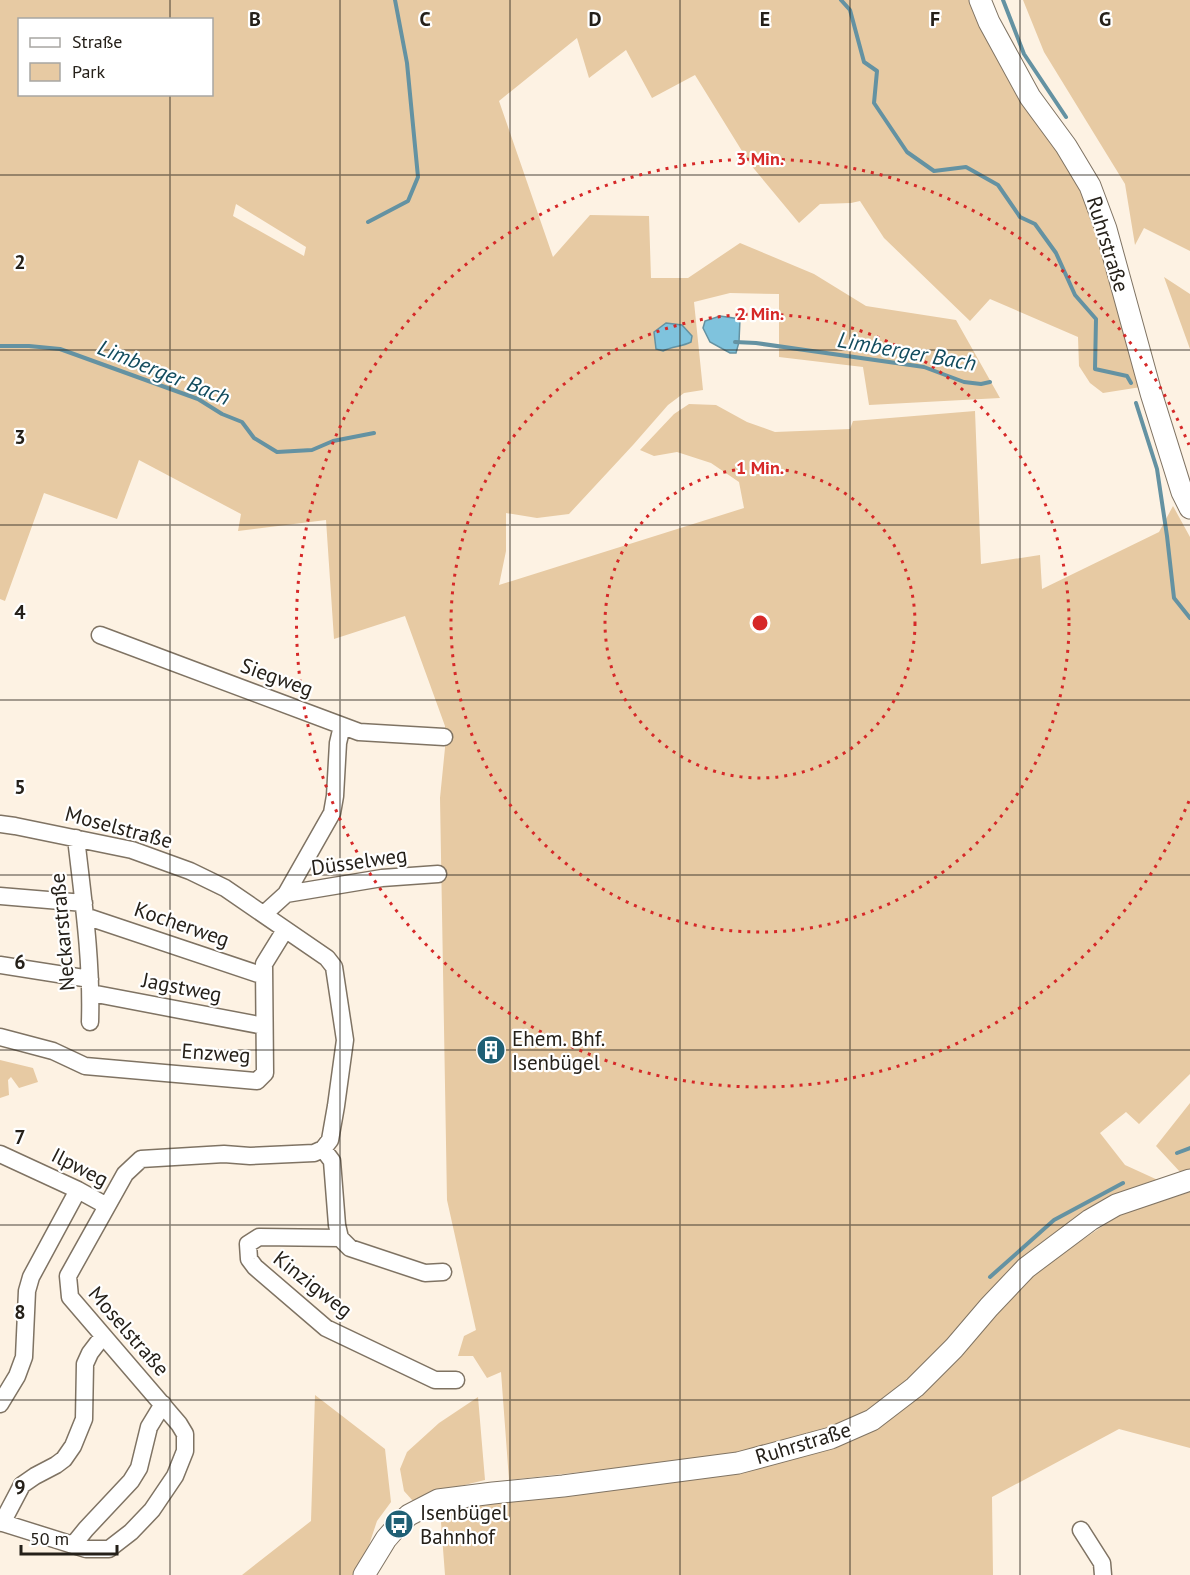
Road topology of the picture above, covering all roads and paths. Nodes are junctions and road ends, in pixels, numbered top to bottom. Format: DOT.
graph roads {
  1 [pos="980,0"];
  2 [pos="1190,508"];
  3 [pos="100,635"];
  4 [pos="342,726"];
  5 [pos="444,737"];
  6 [pos="0,824"];
  7 [pos="76,838"];
  8 [pos="438,874"];
  9 [pos="286,894"];
  10 [pos="0,896"];
  11 [pos="84,909"];
  12 [pos="264,914"];
  13 [pos="285,930"];
  14 [pos="0,965"];
  15 [pos="264,976"];
  16 [pos="90,986"];
  17 [pos="90,1022"];
  18 [pos="264,1026"];
  19 [pos="0,1037"];
  20 [pos="323,1149"];
  21 [pos="1,1156"];
  22 [pos="1190,1180"];
  23 [pos="78,1190"];
  24 [pos="107,1206"];
  25 [pos="340,1238"];
  26 [pos="443,1272"];
  27 [pos="103,1336"];
  28 [pos="456,1380"];
  29 [pos="0,1404"];
  30 [pos="163,1404"];
  31 [pos="1,1523"];
  32 [pos="1081,1530"];
  33 [pos="73,1545"];
  34 [pos="363,1575"];
  35 [pos="1102,1575"];
  1 -- 2 [label="main road, Ruhrstraße"];
  3 -- 4 [label="street, Siegweg"];
  4 -- 5 [label="street, Siegweg"];
  4 -- 9 [label="street"];
  6 -- 7 [label="street, Moselstraße"];
  7 -- 11 [label="street, Neckarstraße"];
  7 -- 12 [label="street, Moselstraße"];
  8 -- 9 [label="street, Düsselweg"];
  9 -- 12 [label="street"];
  10 -- 11 [label="street, Kocherweg"];
  11 -- 15 [label="street, Kocherweg"];
  11 -- 16 [label="street, Neckarstraße"];
  12 -- 13 [label="street, Moselstraße"];
  13 -- 15 [label="street, Enzweg"];
  13 -- 20 [label="street, Moselstraße"];
  14 -- 16 [label="street, Jagstweg"];
  15 -- 18 [label="street, Enzweg"];
  16 -- 17 [label="street, Neckarstraße"];
  16 -- 18 [label="street, Jagstweg"];
  18 -- 19 [label="street, Enzweg"];
  20 -- 24 [label="street, Moselstraße"];
  20 -- 25 [label="street"];
  21 -- 23 [label="street, Ilpweg"];
  22 -- 34 [label="main road, Ruhrstraße"];
  23 -- 24 [label="street, Ilpweg"];
  23 -- 29 [label="street"];
  24 -- 27 [label="street, Moselstraße"];
  25 -- 26 [label="street, Kinzigweg"];
  25 -- 28 [label="street, Kinzigweg"];
  27 -- 30 [label="street, Moselstraße"];
  27 -- 31 [label="street"];
  30 -- 33 [label="street"];
  30 -- 33 [label="street, Moselstraße"];
  31 -- 33 [label="street, Moselstraße"];
  32 -- 35 [label="street"];
}
